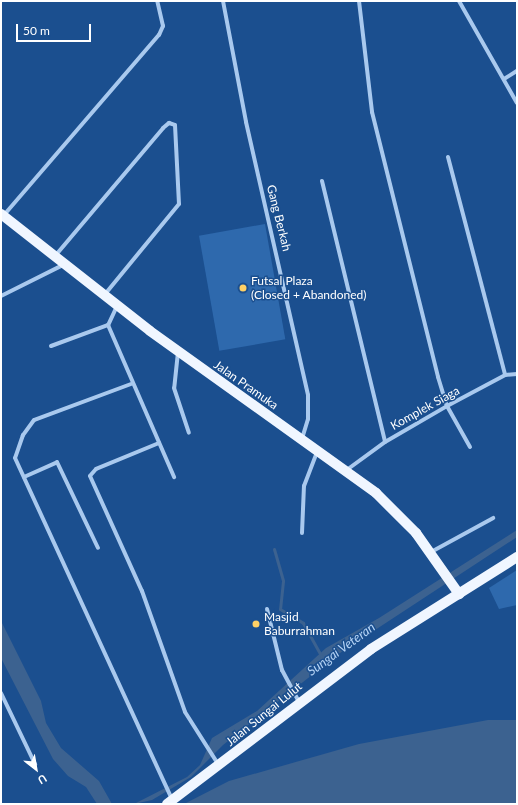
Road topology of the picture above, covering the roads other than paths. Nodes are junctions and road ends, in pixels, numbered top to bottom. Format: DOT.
graph roads {
  1 [pos="157,1"];
  2 [pos="223,1"];
  3 [pos="359,1"];
  4 [pos="459,1"];
  5 [pos="517,71"];
  6 [pos="504,79"];
  7 [pos="517,103"];
  8 [pos="448,157"];
  9 [pos="322,181"];
  10 [pos="2,215"];
  11 [pos="54,256"];
  12 [pos="64,264"];
  13 [pos="1,296"];
  14 [pos="103,296"];
  15 [pos="117,306"];
  16 [pos="108,325"];
  17 [pos="51,346"];
  18 [pos="178,351"];
  19 [pos="517,374"];
  20 [pos="504,375"];
  21 [pos="131,384"];
  22 [pos="447,406"];
  23 [pos="189,433"];
  24 [pos="302,440"];
  25 [pos="385,442"];
  26 [pos="159,443"];
  27 [pos="470,447"];
  28 [pos="318,450"];
  29 [pos="348,470"];
  30 [pos="24,477"];
  31 [pos="174,477"];
  32 [pos="493,518"];
  33 [pos="302,533"];
  34 [pos="98,548"];
  35 [pos="431,552"];
  36 [pos="517,557"];
  37 [pos="459,594"];
  38 [pos="267,609"];
  39 [pos="1,693"];
  40 [pos="297,699"];
  41 [pos="217,762"];
  42 [pos="35,764"];
  43 [pos="170,800"];
  1 -- 10 [label="street"];
  2 -- 24 [label="street, Gang Berkah"];
  3 -- 22 [label="street"];
  4 -- 6 [label="street"];
  5 -- 6 [label="street"];
  6 -- 7 [label="street"];
  8 -- 20 [label="street"];
  9 -- 25 [label="street"];
  10 -- 11 [label="main road, Jalan Pramuka"];
  11 -- 12 [label="main road, Jalan Pramuka"];
  11 -- 14 [label="street"];
  12 -- 13 [label="street"];
  12 -- 14 [label="main road, Jalan Pramuka"];
  14 -- 15 [label="main road, Jalan Pramuka"];
  15 -- 16 [label="street"];
  15 -- 18 [label="main road, Jalan Pramuka"];
  16 -- 17 [label="street"];
  16 -- 21 [label="street"];
  18 -- 23 [label="street"];
  18 -- 24 [label="main road, Jalan Pramuka"];
  19 -- 20 [label="street, Komplek Siaga"];
  20 -- 22 [label="street, Komplek Siaga"];
  21 -- 26 [label="street"];
  21 -- 30 [label="street"];
  22 -- 25 [label="street, Komplek Siaga"];
  22 -- 27 [label="street"];
  24 -- 28 [label="main road, Jalan Pramuka"];
  25 -- 29 [label="street, Komplek Siaga"];
  26 -- 31 [label="street"];
  26 -- 41 [label="street"];
  28 -- 29 [label="main road, Jalan Pramuka"];
  28 -- 33 [label="street"];
  29 -- 35 [label="main road, Jalan Pramuka"];
  30 -- 34 [label="street"];
  30 -- 43 [label="street"];
  32 -- 35 [label="street"];
  35 -- 37 [label="main road, Jalan Pramuka"];
  36 -- 37 [label="main road, Jalan Sungai Lulut"];
  37 -- 40 [label="main road, Jalan Sungai Lulut"];
  38 -- 40 [label="street"];
  39 -- 42 [label="street"];
  40 -- 41 [label="main road, Jalan Sungai Lulut"];
  41 -- 43 [label="main road, Jalan Sungai Lulut"];
}
